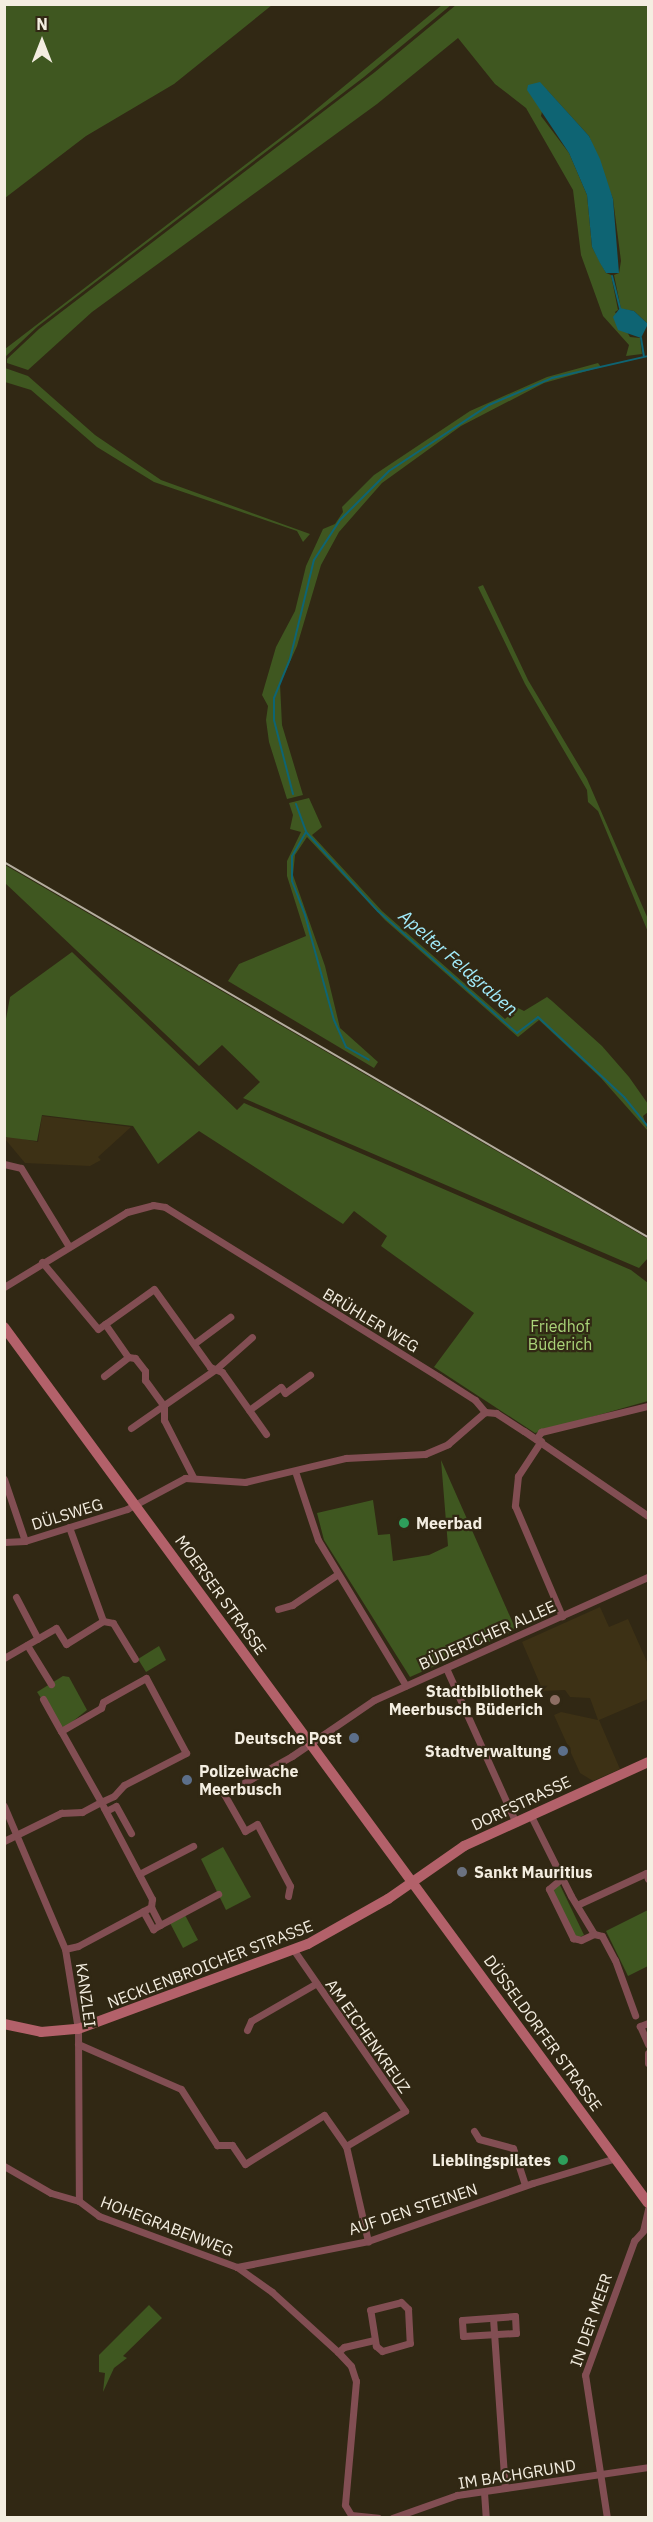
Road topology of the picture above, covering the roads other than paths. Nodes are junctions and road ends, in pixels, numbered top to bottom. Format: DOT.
graph roads {
  1 [pos="4,1164"];
  2 [pos="68,1245"];
  3 [pos="42,1262"];
  4 [pos="4,1287"];
  5 [pos="230,1317"];
  6 [pos="105,1324"];
  7 [pos="4,1327"];
  8 [pos="252,1337"];
  9 [pos="195,1343"];
  10 [pos="128,1357"];
  11 [pos="216,1369"];
  12 [pos="310,1375"];
  13 [pos="104,1376"];
  14 [pos="164,1406"];
  15 [pos="648,1406"];
  16 [pos="249,1410"];
  17 [pos="485,1412"];
  18 [pos="154,1413"];
  19 [pos="164,1420"];
  20 [pos="131,1428"];
  21 [pos="266,1434"];
  22 [pos="538,1440"];
  23 [pos="295,1471"];
  24 [pos="193,1477"];
  25 [pos="4,1479"];
  26 [pos="136,1506"];
  27 [pos="648,1516"];
  28 [pos="69,1527"];
  29 [pos="25,1541"];
  30 [pos="4,1542"];
  31 [pos="338,1574"];
  32 [pos="648,1577"];
  33 [pos="16,1597"];
  34 [pos="278,1609"];
  35 [pos="562,1616"];
  36 [pos="103,1621"];
  37 [pos="38,1639"];
  38 [pos="27,1645"];
  39 [pos="4,1658"];
  40 [pos="135,1659"];
  41 [pos="446,1668"];
  42 [pos="51,1684"];
  43 [pos="406,1686"];
  44 [pos="43,1700"];
  45 [pos="61,1731"];
  46 [pos="311,1744"];
  47 [pos="648,1762"];
  48 [pos="101,1802"];
  49 [pos="4,1806"];
  50 [pos="106,1811"];
  51 [pos="531,1816"];
  52 [pos="516,1823"];
  53 [pos="130,1833"];
  54 [pos="17,1836"];
  55 [pos="4,1841"];
  56 [pos="193,1846"];
  57 [pos="139,1874"];
  58 [pos="562,1878"];
  59 [pos="648,1879"];
  60 [pos="413,1882"];
  61 [pos="218,1894"];
  62 [pos="288,1896"];
  63 [pos="579,1904"];
  64 [pos="151,1906"];
  65 [pos="143,1911"];
  66 [pos="160,1925"];
  67 [pos="594,1934"];
  68 [pos="65,1948"];
  69 [pos="293,1949"];
  70 [pos="315,1984"];
  71 [pos="635,2014"];
  72 [pos="648,2022"];
  73 [pos="4,2024"];
  74 [pos="78,2029"];
  75 [pos="247,2030"];
  76 [pos="78,2044"];
  77 [pos="648,2044"];
  78 [pos="648,2053"];
  79 [pos="648,2063"];
  80 [pos="474,2131"];
  81 [pos="346,2145"];
  82 [pos="616,2158"];
  83 [pos="4,2166"];
  84 [pos="525,2186"];
  85 [pos="79,2201"];
  86 [pos="648,2203"];
  87 [pos="648,2209"];
  88 [pos="368,2241"];
  89 [pos="237,2267"];
  90 [pos="493,2318"];
  91 [pos="494,2334"];
  92 [pos="374,2340"];
  93 [pos="338,2352"];
  94 [pos="648,2467"];
  95 [pos="602,2475"];
  96 [pos="505,2488"];
  97 [pos="484,2492"];
  98 [pos="350,2516"];
  99 [pos="378,2517"];
  100 [pos="392,2517"];
  101 [pos="486,2517"];
  102 [pos="607,2517"];
  1 -- 2 [label="street"];
  2 -- 3 [label="street, BRÜHLER WEG"];
  2 -- 17 [label="street, BRÜHLER WEG"];
  3 -- 4 [label="street, BRÜHLER WEG"];
  3 -- 6 [label="street"];
  5 -- 9 [label="street"];
  6 -- 9 [label="street"];
  6 -- 10 [label="street"];
  7 -- 26 [label="main road, MOERSER STRASSE"];
  8 -- 11 [label="street"];
  9 -- 11 [label="street"];
  10 -- 13 [label="street"];
  10 -- 14 [label="street"];
  11 -- 14 [label="street"];
  11 -- 16 [label="street"];
  12 -- 16 [label="street"];
  14 -- 18 [label="street"];
  14 -- 19 [label="street"];
  15 -- 22 [label="street"];
  16 -- 21 [label="street"];
  17 -- 22 [label="street, BRÜHLER WEG"];
  17 -- 23 [label="street"];
  18 -- 19 [label="street"];
  18 -- 20 [label="street"];
  19 -- 24 [label="street"];
  22 -- 27 [label="street, BRÜHLER WEG"];
  22 -- 35 [label="street"];
  23 -- 24 [label="street"];
  23 -- 31 [label="street"];
  24 -- 26 [label="street, DÜLSWEG"];
  25 -- 29 [label="street"];
  26 -- 28 [label="street, DÜLSWEG"];
  26 -- 46 [label="main road, MOERSER STRASSE"];
  28 -- 29 [label="street, DÜLSWEG"];
  28 -- 36 [label="street"];
  29 -- 30 [label="street, DÜLSWEG"];
  31 -- 34 [label="street"];
  31 -- 43 [label="street"];
  32 -- 35 [label="street, BÜDERICHER ALLEE"];
  33 -- 37 [label="street"];
  35 -- 41 [label="street, BÜDERICHER ALLEE"];
  36 -- 37 [label="street"];
  36 -- 40 [label="street"];
  37 -- 38 [label="street"];
  38 -- 39 [label="street"];
  38 -- 42 [label="street"];
  41 -- 43 [label="street, BÜDERICHER ALLEE"];
  41 -- 52 [label="street"];
  43 -- 46 [label="street, BÜDERICHER ALLEE"];
  44 -- 45 [label="street"];
  45 -- 48 [label="street"];
  45 -- 48 [label="street"];
  46 -- 60 [label="main road, MOERSER STRASSE"];
  46 -- 62 [label="street, BÜDERICHER ALLEE"];
  47 -- 51 [label="main road, DORFSTRASSE"];
  48 -- 50 [label="street"];
  48 -- 54 [label="street"];
  49 -- 54 [label="street, KANZLEI"];
  50 -- 53 [label="street"];
  50 -- 57 [label="street"];
  51 -- 52 [label="main road, DORFSTRASSE"];
  51 -- 58 [label="street"];
  52 -- 60 [label="main road, DORFSTRASSE"];
  54 -- 55 [label="street"];
  54 -- 68 [label="street, KANZLEI"];
  56 -- 57 [label="street"];
  57 -- 64 [label="street"];
  58 -- 63 [label="street"];
  58 -- 67 [label="street"];
  59 -- 63 [label="street"];
  60 -- 69 [label="main road, NECKLENBROICHER STRASSE"];
  60 -- 82 [label="main road, DÜSSELDORFER STRASSE"];
  61 -- 66 [label="street"];
  63 -- 67 [label="street"];
  64 -- 65 [label="street"];
  64 -- 66 [label="street"];
  65 -- 66 [label="street"];
  65 -- 68 [label="street"];
  67 -- 71 [label="street"];
  68 -- 74 [label="street, KANZLEI"];
  69 -- 70 [label="street, AM EICHENKREUZ"];
  69 -- 74 [label="main road, NECKLENBROICHER STRASSE"];
  70 -- 75 [label="street"];
  70 -- 81 [label="street, AM EICHENKREUZ"];
  72 -- 77 [label="street"];
  73 -- 74 [label="main road, NECKLENBROICHER STRASSE"];
  74 -- 76 [label="street, KANZLEI"];
  76 -- 81 [label="street"];
  76 -- 85 [label="street, KANZLEI"];
  78 -- 79 [label="street"];
  80 -- 84 [label="street"];
  81 -- 88 [label="street"];
  82 -- 84 [label="street, AUF DEN STEINEN"];
  82 -- 86 [label="main road, DÜSSELDORFER STRASSE"];
  83 -- 85 [label="street, HOHEGRABENWEG"];
  84 -- 88 [label="street, AUF DEN STEINEN"];
  85 -- 89 [label="street, HOHEGRABENWEG"];
  87 -- 95 [label="street, IN DER MEER"];
  88 -- 89 [label="street, AUF DEN STEINEN"];
  89 -- 93 [label="street, HOHEGRABENWEG"];
  90 -- 91 [label="street"];
  90 -- 91 [label="street"];
  90 -- 91 [label="street"];
  91 -- 96 [label="street"];
  92 -- 92 [label="street"];
  92 -- 93 [label="street"];
  93 -- 98 [label="street, HOHEGRABENWEG"];
  94 -- 95 [label="street, IM BACHGRUND"];
  95 -- 96 [label="street, IM BACHGRUND"];
  95 -- 102 [label="street, IN DER MEER"];
  96 -- 97 [label="street, IM BACHGRUND"];
  97 -- 100 [label="street, IM BACHGRUND"];
  97 -- 101 [label="street"];
  98 -- 99 [label="street"];
}
